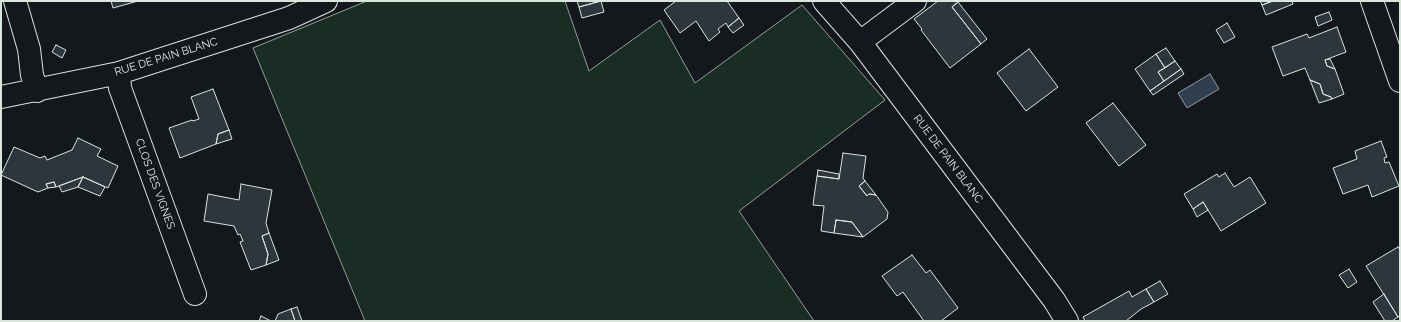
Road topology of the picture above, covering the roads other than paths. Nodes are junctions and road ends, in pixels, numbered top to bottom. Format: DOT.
graph roads {
  1 [pos="15,1"];
  2 [pos="326,1"];
  3 [pos="824,1"];
  4 [pos="915,1"];
  5 [pos="1372,1"];
  6 [pos="860,42"];
  7 [pos="119,73"];
  8 [pos="1400,80"];
  9 [pos="36,91"];
  10 [pos="1,97"];
  11 [pos="195,294"];
  12 [pos="1067,321"];
  1 -- 9 [label="street"];
  2 -- 7 [label="street, RUE DE PAIN BLANC"];
  3 -- 6 [label="street, RUE DE PAIN BLANC"];
  4 -- 6 [label="street"];
  5 -- 8 [label="street"];
  6 -- 12 [label="street, RUE DE PAIN BLANC"];
  7 -- 9 [label="street, RUE DE PAIN BLANC"];
  7 -- 11 [label="street, CLOS DES VIGNES"];
  9 -- 10 [label="street, RUE DE PAIN BLANC"];
}
